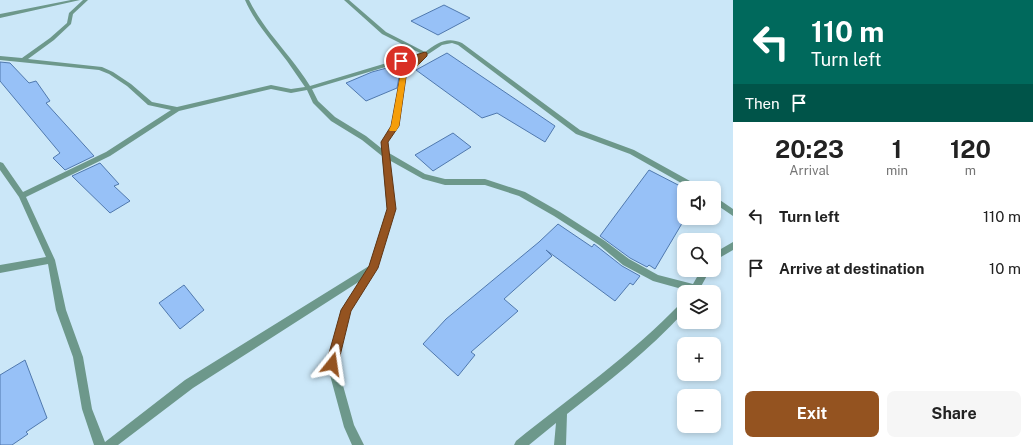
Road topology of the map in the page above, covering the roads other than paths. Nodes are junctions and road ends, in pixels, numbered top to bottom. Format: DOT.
graph roads {
  1 [pos="78,0"];
  2 [pos="86,0"];
  3 [pos="247,0"];
  4 [pos="346,0"];
  5 [pos="0,16"];
  6 [pos="425,54"];
  7 [pos="0,58"];
  8 [pos="24,59"];
  9 [pos="309,88"];
  10 [pos="177,109"];
  11 [pos="386,155"];
  12 [pos="0,165"];
  13 [pos="684,181"];
  14 [pos="22,196"];
  15 [pos="721,204"];
  16 [pos="733,213"];
  17 [pos="733,246"];
  18 [pos="721,253"];
  19 [pos="51,260"];
  20 [pos="373,268"];
  21 [pos="0,269"];
  22 [pos="678,285"];
  23 [pos="677,314"];
  24 [pos="562,412"];
  25 [pos="100,445"];
  26 [pos="110,445"];
  27 [pos="358,445"];
  28 [pos="520,445"];
  29 [pos="560,445"];
  1 -- 5 [label="street"];
  2 -- 8 [label="street"];
  3 -- 9 [label="street"];
  4 -- 6 [label="street"];
  6 -- 9 [label="street"];
  6 -- 11 [label="street"];
  6 -- 13 [label="street"];
  7 -- 8 [label="street"];
  8 -- 10 [label="street"];
  9 -- 10 [label="street"];
  9 -- 11 [label="street"];
  10 -- 14 [label="street"];
  11 -- 20 [label="street"];
  11 -- 22 [label="street"];
  12 -- 14 [label="street"];
  14 -- 19 [label="street"];
  15 -- 16 [label="street"];
  17 -- 18 [label="street"];
  19 -- 21 [label="street"];
  19 -- 25 [label="street"];
  20 -- 26 [label="street"];
  20 -- 27 [label="street"];
  23 -- 24 [label="street"];
  24 -- 28 [label="street"];
  24 -- 29 [label="street"];
}
